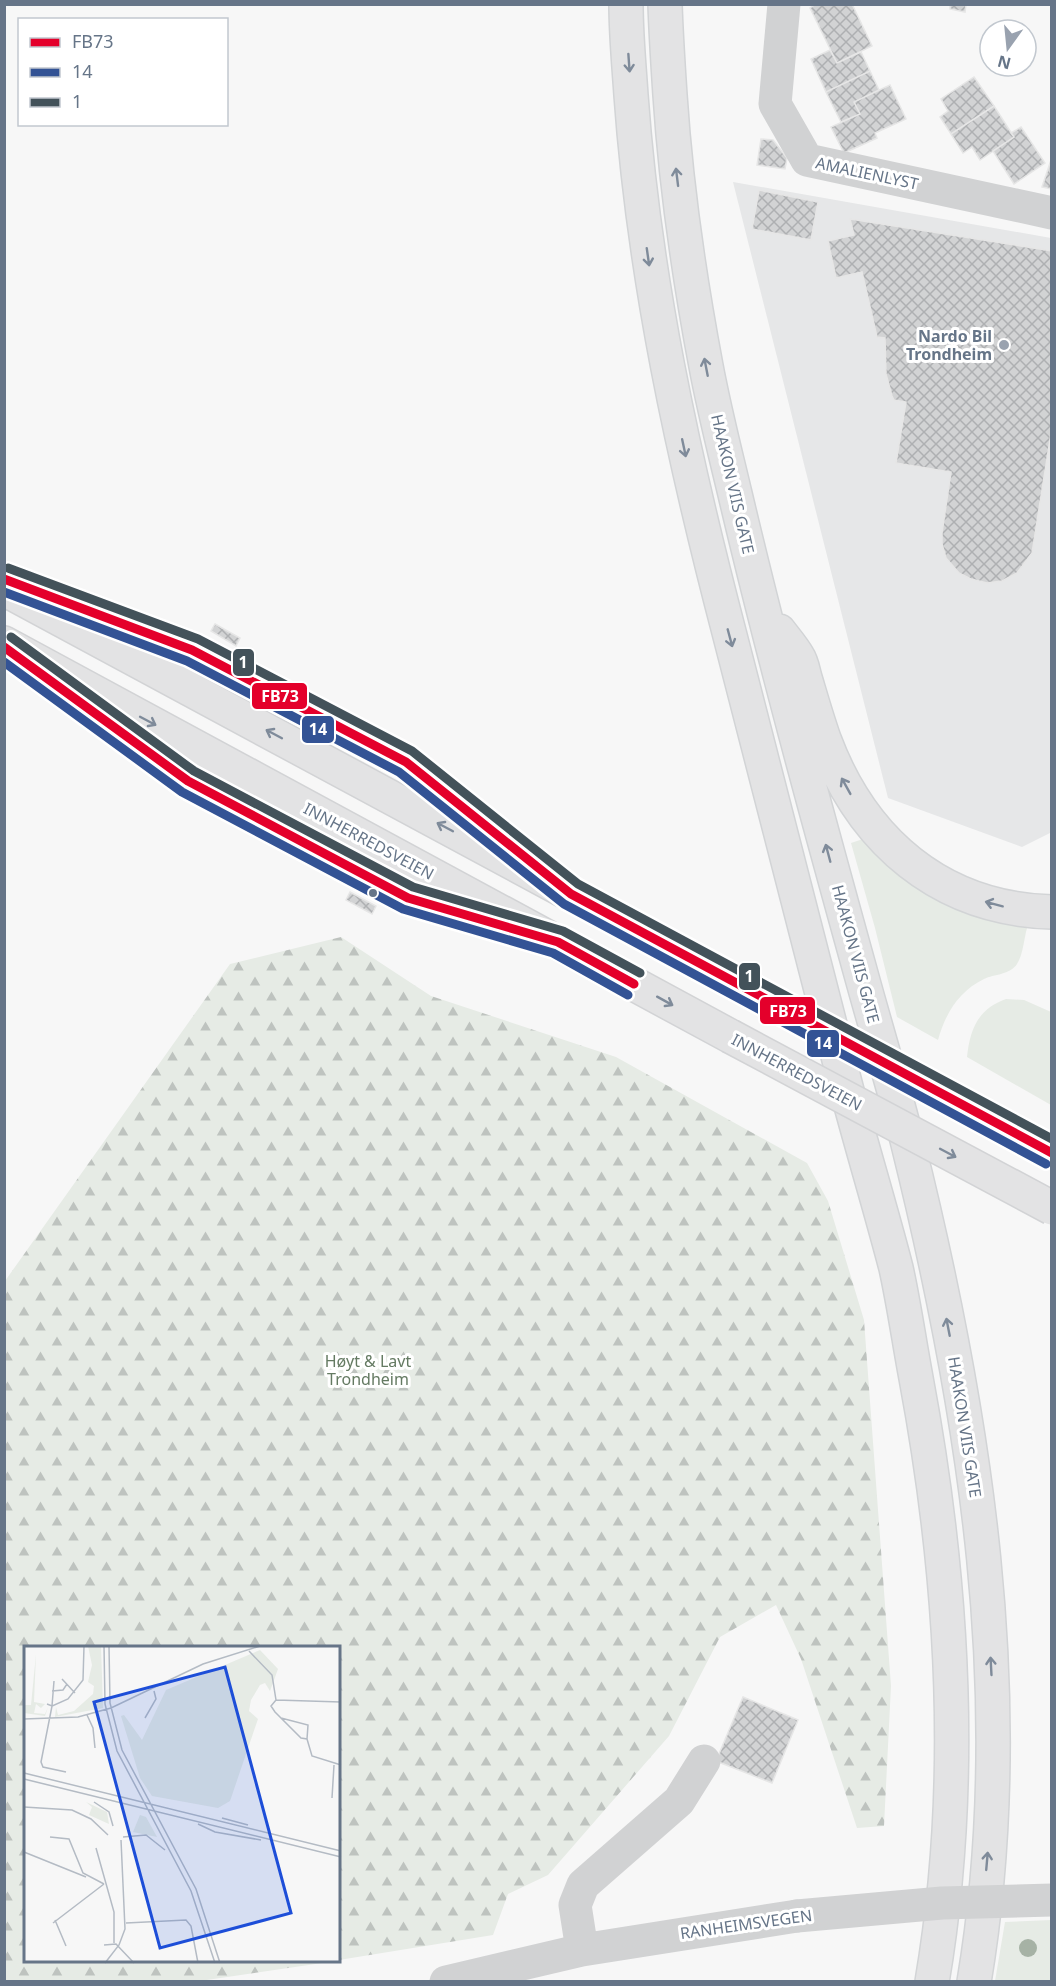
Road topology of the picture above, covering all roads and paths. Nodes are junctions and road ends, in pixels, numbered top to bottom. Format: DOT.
graph roads {
  1 [pos="626,4"];
  2 [pos="666,4"];
  3 [pos="784,4"];
  4 [pos="1052,213"];
  5 [pos="4,579"];
  6 [pos="4,589"];
  7 [pos="762,608"];
  8 [pos="4,645"];
  9 [pos="571,894"];
  10 [pos="1052,912"];
  11 [pos="1052,1153"];
  12 [pos="1052,1208"];
  13 [pos="704,1761"];
  14 [pos="1052,1900"];
  15 [pos="582,1950"];
  16 [pos="446,1982"];
  17 [pos="932,1982"];
  18 [pos="974,1982"];
  1 -- 17 [label="main road, one-way"];
  7 -- 2 [label="main road, HAAKON VIIS GATE, one-way"];
  3 -- 4 [label="street, AMALIENLYST"];
  5 -- 9 [label="street"];
  9 -- 6 [label="main road, one-way"];
  10 -- 7 [label="main road, one-way"];
  18 -- 7 [label="main road, HAAKON VIIS GATE, one-way"];
  8 -- 12 [label="main road, INNHERREDSVEIEN, one-way, bridge"];
  9 -- 11 [label="main road, bridge"];
  13 -- 15 [label="street"];
  14 -- 15 [label="street, RANHEIMSVEGEN, bridge"];
  15 -- 16 [label="street, RANHEIMSVEGEN"];
}
